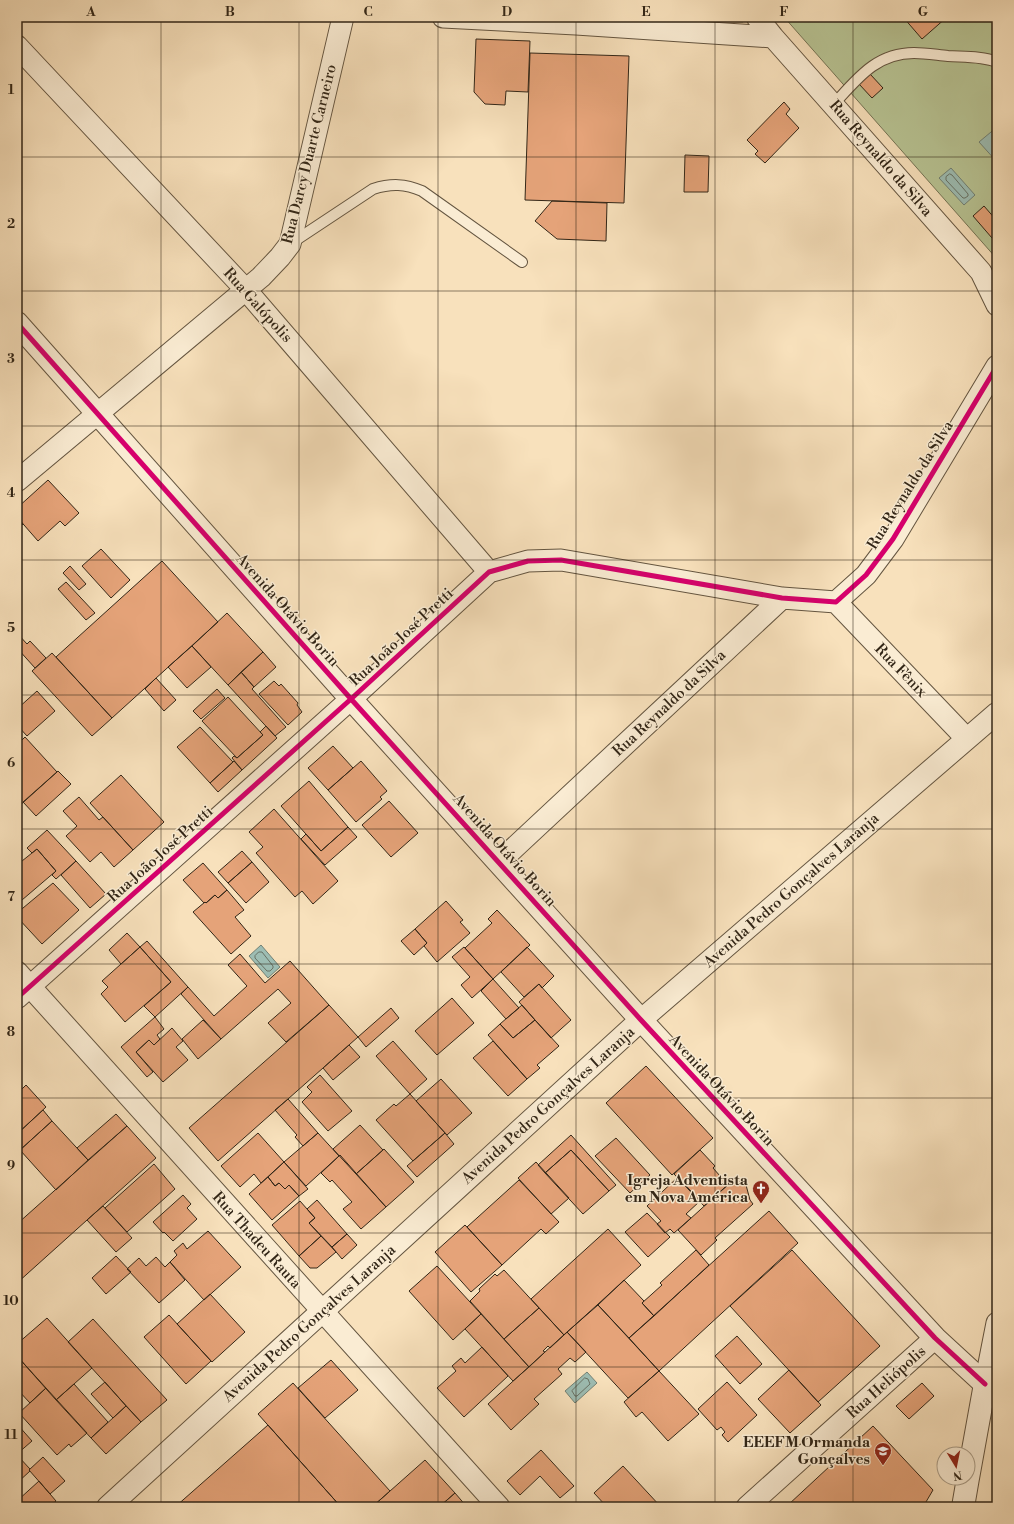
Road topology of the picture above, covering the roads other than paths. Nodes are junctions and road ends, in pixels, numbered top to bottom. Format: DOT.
graph roads {
  1 [pos="343,17"];
  2 [pos="443,17"];
  3 [pos="757,17"];
  4 [pos="586,20"];
  5 [pos="773,37"];
  6 [pos="17,46"];
  7 [pos="997,62"];
  8 [pos="834,104"];
  9 [pos="290,244"];
  10 [pos="522,262"];
  11 [pos="246,290"];
  12 [pos="997,305"];
  13 [pos="17,323"];
  14 [pos="997,366"];
  15 [pos="98,413"];
  16 [pos="17,481"];
  17 [pos="489,572"];
  18 [pos="782,598"];
  19 [pos="836,602"];
  20 [pos="351,699"];
  21 [pos="997,713"];
  22 [pos="966,738"];
  23 [pos="500,862"];
  24 [pos="21,986"];
  25 [pos="641,1020"];
  26 [pos="322,1311"];
  27 [pos="997,1323"];
  28 [pos="936,1338"];
  29 [pos="985,1384"];
  30 [pos="974,1446"];
  31 [pos="967,1486"];
  32 [pos="108,1507"];
  33 [pos="499,1507"];
  34 [pos="747,1507"];
  35 [pos="963,1507"];
  1 -- 9 [label="street, Rua Darcy Duarte Carneiro"];
  2 -- 4 [label="street"];
  3 -- 5 [label="street, Rua Reynaldo da Silva"];
  4 -- 5 [label="street"];
  5 -- 8 [label="street, Rua Reynaldo da Silva"];
  6 -- 11 [label="street, Rua Galópolis"];
  7 -- 8 [label="lane"];
  8 -- 12 [label="street, Rua Reynaldo da Silva"];
  9 -- 10 [label="lane"];
  9 -- 11 [label="street, Rua Darcy Duarte Carneiro"];
  11 -- 15 [label="street, Rua Darcy Duarte Carneiro"];
  11 -- 17 [label="street, Rua Galópolis"];
  13 -- 15 [label="street, Avenida Otávio Borin"];
  14 -- 19 [label="street, Rua Reynaldo da Silva"];
  15 -- 16 [label="street, Rua Darcy Duarte Carneiro"];
  15 -- 20 [label="street, Avenida Otávio Borin"];
  17 -- 18 [label="street, Rua João José Pretti"];
  17 -- 20 [label="street, Rua João José Pretti"];
  18 -- 19 [label="street"];
  18 -- 23 [label="street, Rua Reynaldo da Silva"];
  19 -- 22 [label="street, Rua Fênix"];
  20 -- 23 [label="street, Avenida Otávio Borin"];
  20 -- 24 [label="street, Rua João José Pretti"];
  21 -- 22 [label="street, Avenida Pedro Gonçalves Laranja"];
  22 -- 25 [label="street, Avenida Pedro Gonçalves Laranja"];
  23 -- 25 [label="street, Avenida Otávio Borin"];
  24 -- 26 [label="street, Rua Thadeu Rauta"];
  25 -- 26 [label="street, Avenida Pedro Gonçalves Laranja"];
  25 -- 28 [label="street, Avenida Otávio Borin"];
  26 -- 32 [label="street, Avenida Pedro Gonçalves Laranja"];
  26 -- 33 [label="street, Rua Thadeu Rauta"];
  27 -- 29 [label="street"];
  28 -- 29 [label="street, Avenida Otávio Borin"];
  28 -- 34 [label="street, Rua Heliópolis"];
  29 -- 30 [label="street"];
  31 -- 35 [label="street"];
}
